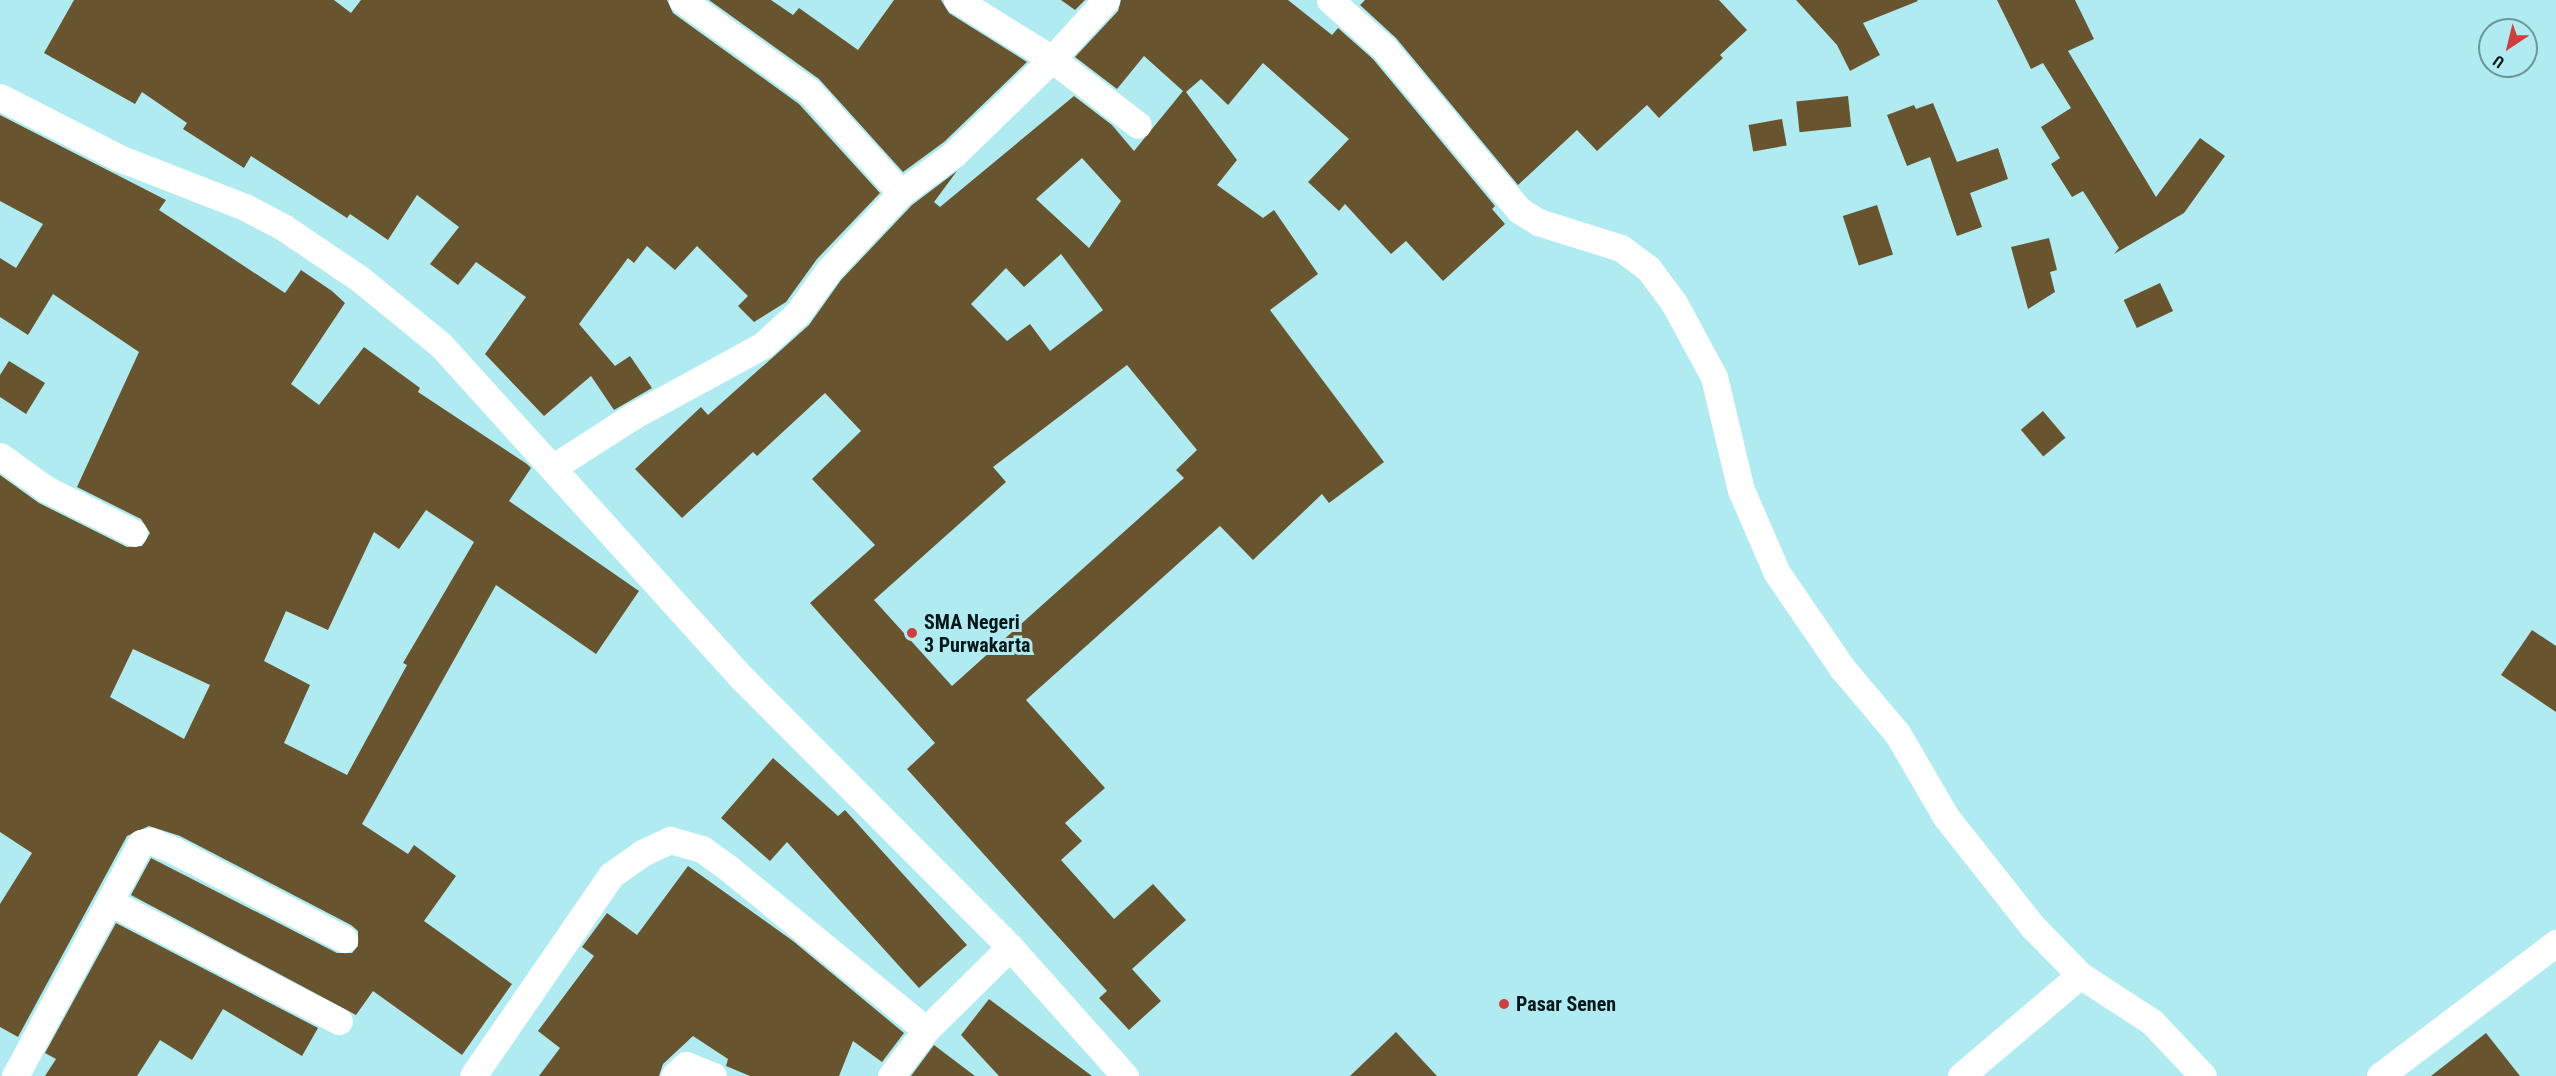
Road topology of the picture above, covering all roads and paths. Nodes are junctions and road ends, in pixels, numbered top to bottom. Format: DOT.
graph roads {
  1 [pos="682,0"];
  2 [pos="957,0"];
  3 [pos="1106,0"];
  4 [pos="1330,0"];
  5 [pos="1052,59"];
  6 [pos="0,97"];
  7 [pos="1138,125"];
  8 [pos="901,193"];
  9 [pos="0,456"];
  10 [pos="552,468"];
  11 [pos="134,533"];
  12 [pos="110,902"];
  13 [pos="344,939"];
  14 [pos="2556,943"];
  15 [pos="1010,947"];
  16 [pos="2080,975"];
  17 [pos="339,1021"];
  18 [pos="926,1030"];
  19 [pos="12,1064"];
  20 [pos="473,1076"];
  21 [pos="674,1076"];
  22 [pos="713,1076"];
  23 [pos="891,1076"];
  24 [pos="1125,1076"];
  25 [pos="1961,1076"];
  26 [pos="2203,1076"];
  27 [pos="2380,1076"];
  1 -- 8 [label="street"];
  2 -- 5 [label="street"];
  3 -- 5 [label="street"];
  4 -- 16 [label="street"];
  5 -- 7 [label="street"];
  5 -- 8 [label="street"];
  6 -- 10 [label="street"];
  8 -- 10 [label="street"];
  9 -- 11 [label="street"];
  10 -- 15 [label="street"];
  12 -- 13 [label="street"];
  12 -- 17 [label="street"];
  12 -- 19 [label="street"];
  14 -- 27 [label="street"];
  15 -- 18 [label="street"];
  15 -- 24 [label="street"];
  16 -- 25 [label="street"];
  16 -- 26 [label="street"];
  18 -- 20 [label="street"];
  18 -- 23 [label="street"];
  21 -- 22 [label="street"];
}
